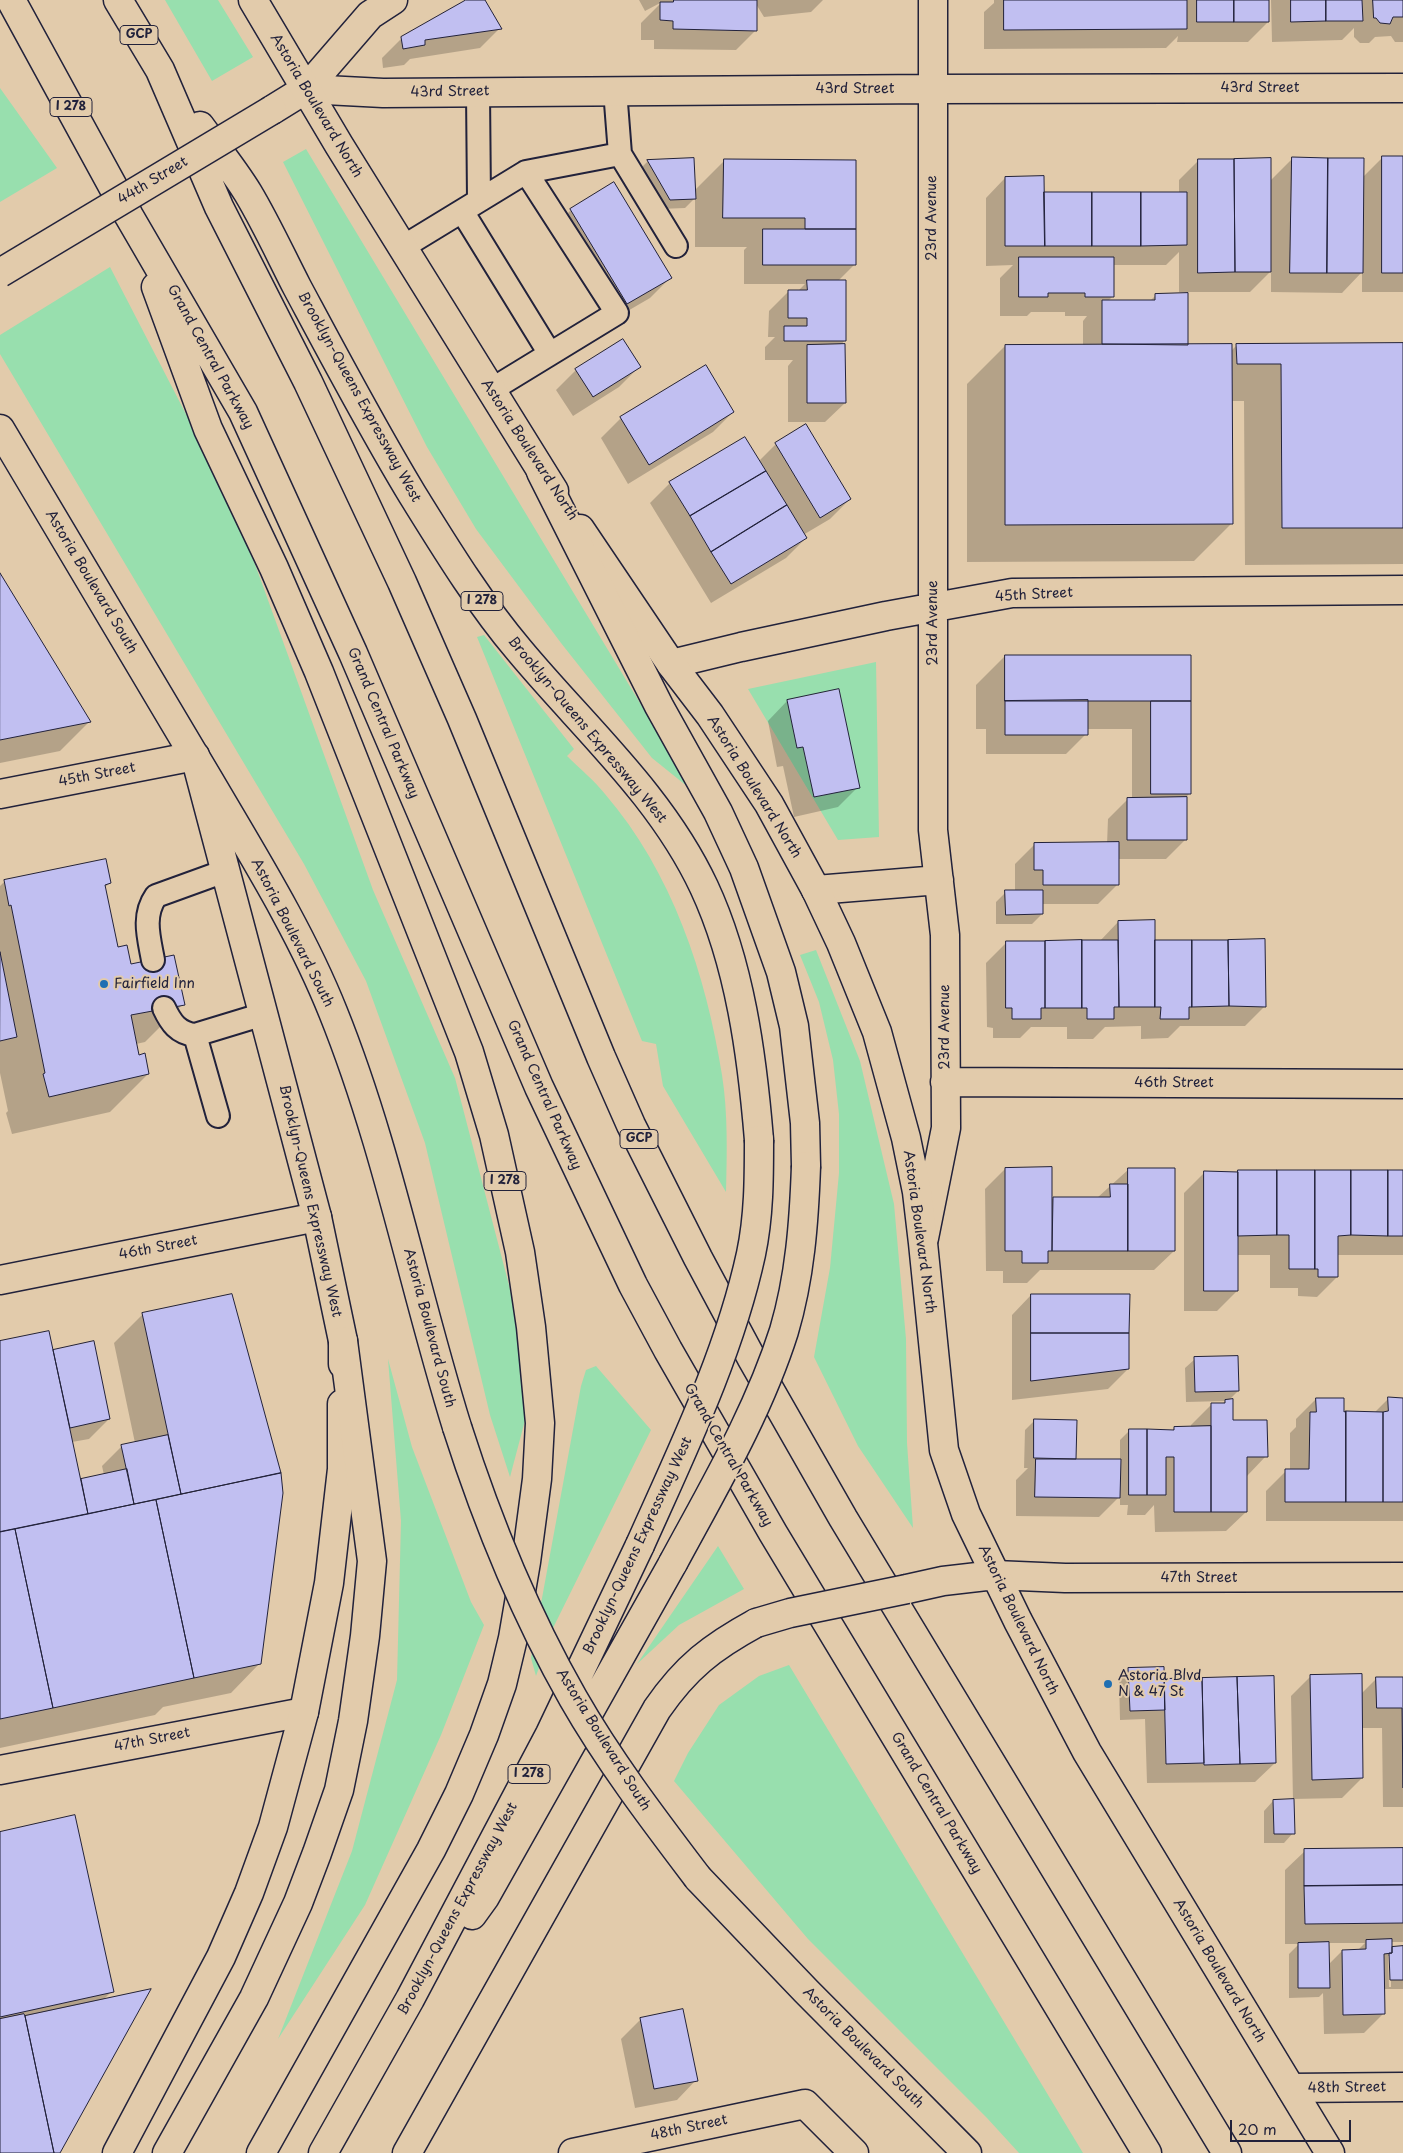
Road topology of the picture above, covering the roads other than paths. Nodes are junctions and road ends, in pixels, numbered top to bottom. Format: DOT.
graph roads {
  1 [pos="11,0"];
  2 [pos="118,0"];
  3 [pos="253,0"];
  4 [pos="393,0"];
  5 [pos="933,0"];
  6 [pos="160,70"];
  7 [pos="933,88"];
  8 [pos="1403,88"];
  9 [pos="306,89"];
  10 [pos="615,90"];
  11 [pos="478,92"];
  12 [pos="620,154"];
  13 [pos="526,172"];
  14 [pos="470,206"];
  15 [pos="129,216"];
  16 [pos="676,246"];
  17 [pos="402,247"];
  18 [pos="0,273"];
  19 [pos="550,354"];
  20 [pos="491,390"];
  21 [pos="0,429"];
  22 [pos="541,472"];
  23 [pos="1403,590"];
  24 [pos="932,607"];
  25 [pos="671,664"];
  26 [pos="195,756"];
  27 [pos="0,794"];
  28 [pos="225,871"];
  29 [pos="939,880"];
  30 [pos="816,890"];
  31 [pos="153,960"];
  32 [pos="164,1008"];
  33 [pos="264,1014"];
  34 [pos="195,1035"];
  35 [pos="945,1082"];
  36 [pos="1403,1084"];
  37 [pos="218,1116"];
  38 [pos="317,1218"];
  39 [pos="924,1243"];
  40 [pos="0,1280"];
  41 [pos="343,1342"];
  42 [pos="995,1575"];
  43 [pos="1403,1577"];
  44 [pos="304,1712"];
  45 [pos="0,1770"];
  46 [pos="410,1999"];
  47 [pos="1403,2087"];
  48 [pos="1290,2088"];
  49 [pos="117,2153"];
  50 [pos="167,2153"];
  51 [pos="261,2153"];
  52 [pos="323,2153"];
  53 [pos="408,2153"];
  54 [pos="573,2153"];
  55 [pos="854,2153"];
  56 [pos="967,2153"];
  57 [pos="1147,2153"];
  58 [pos="1227,2153"];
  59 [pos="1330,2153"];
  1 -- 15 [label="main road, Grand Central Parkway / I 278"];
  2 -- 6 [label="main road, GCP"];
  3 -- 9 [label="main road, Astoria Boulevard North"];
  4 -- 9 [label="main road, 44th Street"];
  5 -- 7 [label="main road, 23rd Avenue"];
  6 -- 46 [label="main road, Brooklyn-Queens Expressway West / I 278, bridge"];
  6 -- 58 [label="main road, GCP"];
  7 -- 8 [label="main road, 43rd Street"];
  7 -- 10 [label="main road, 43rd Street"];
  7 -- 24 [label="main road, 23rd Avenue"];
  9 -- 11 [label="main road, 43rd Street"];
  9 -- 17 [label="main road, Astoria Boulevard North"];
  9 -- 18 [label="main road, 44th Street, bridge"];
  10 -- 11 [label="main road, 43rd Street"];
  10 -- 12 [label="lane"];
  11 -- 14 [label="lane"];
  12 -- 13 [label="lane"];
  12 -- 16 [label="lane"];
  13 -- 14 [label="lane"];
  13 -- 19 [label="lane"];
  14 -- 17 [label="lane"];
  14 -- 19 [label="lane"];
  15 -- 51 [label="main road, I 278"];
  15 -- 57 [label="main road, Grand Central Parkway"];
  17 -- 20 [label="main road, Astoria Boulevard North"];
  19 -- 20 [label="lane"];
  20 -- 22 [label="main road, Astoria Boulevard North"];
  21 -- 26 [label="main road, Astoria Boulevard South"];
  22 -- 25 [label="main road, Astoria Boulevard North"];
  22 -- 46 [label="main road, bridge"];
  23 -- 24 [label="main road, 45th Street"];
  24 -- 25 [label="main road, 45th Street"];
  24 -- 29 [label="main road, 23rd Avenue"];
  25 -- 30 [label="main road, Astoria Boulevard North"];
  26 -- 27 [label="main road, 45th Street"];
  26 -- 28 [label="main road, Brooklyn-Queens Expressway West"];
  26 -- 56 [label="main road, Astoria Boulevard South, bridge"];
  28 -- 31 [label="lane"];
  28 -- 33 [label="main road, Brooklyn-Queens Expressway West"];
  29 -- 30 [label="main road"];
  29 -- 35 [label="main road, 23rd Avenue"];
  30 -- 39 [label="main road, Astoria Boulevard North"];
  32 -- 34 [label="lane"];
  33 -- 34 [label="lane"];
  33 -- 38 [label="main road, Brooklyn-Queens Expressway West"];
  34 -- 37 [label="lane"];
  35 -- 36 [label="main road, 46th Street"];
  35 -- 39 [label="main road, 23rd Avenue"];
  38 -- 40 [label="main road, 46th Street"];
  38 -- 41 [label="main road, Brooklyn-Queens Expressway West"];
  39 -- 42 [label="main road, Astoria Boulevard North"];
  41 -- 44 [label="main road, Brooklyn-Queens Expressway West"];
  41 -- 50 [label="main road"];
  42 -- 43 [label="main road, 47th Street"];
  42 -- 48 [label="main road, Astoria Boulevard North"];
  42 -- 53 [label="main road, bridge"];
  44 -- 45 [label="main road, 47th Street"];
  44 -- 49 [label="main road, Brooklyn-Queens Expressway West"];
  46 -- 52 [label="main road, Brooklyn-Queens Expressway West / I 278"];
  47 -- 48 [label="main road, 48th Street"];
  48 -- 59 [label="main road, Astoria Boulevard North"];
  54 -- 55 [label="main road, 48th Street"];
}
